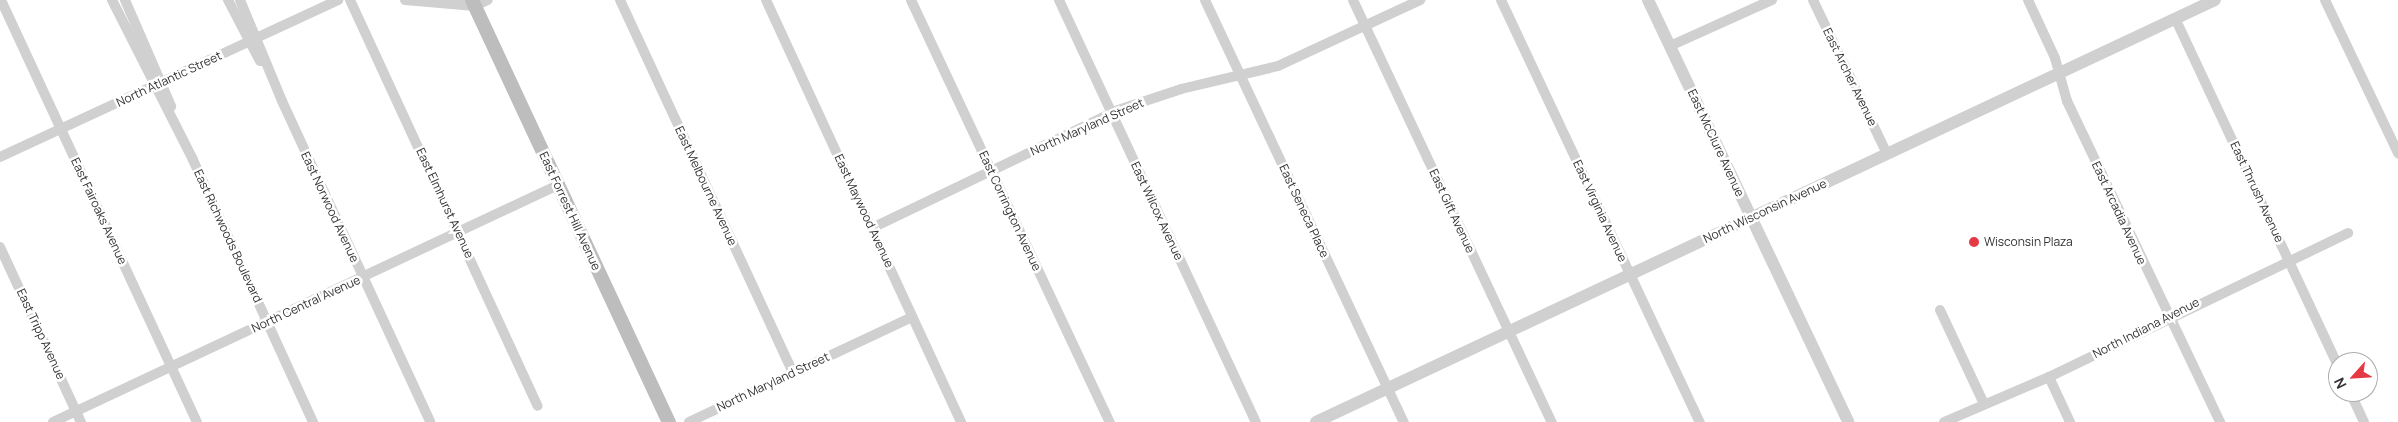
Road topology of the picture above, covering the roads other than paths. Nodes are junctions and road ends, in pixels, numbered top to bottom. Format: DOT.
graph roads {
  1 [pos="1,0"];
  2 [pos="112,0"];
  3 [pos="124,0"];
  4 [pos="228,0"];
  5 [pos="240,0"];
  6 [pos="338,0"];
  7 [pos="350,0"];
  8 [pos="405,0"];
  9 [pos="620,0"];
  10 [pos="766,0"];
  11 [pos="911,0"];
  12 [pos="1059,0"];
  13 [pos="1205,0"];
  14 [pos="1353,0"];
  15 [pos="1420,0"];
  16 [pos="1500,0"];
  17 [pos="1648,0"];
  18 [pos="1772,0"];
  19 [pos="1813,0"];
  20 [pos="2028,0"];
  21 [pos="2215,0"];
  22 [pos="2325,0"];
  23 [pos="478,2"];
  24 [pos="2175,18"];
  25 [pos="1365,26"];
  26 [pos="253,40"];
  27 [pos="1670,46"];
  28 [pos="2059,73"];
  29 [pos="1240,75"];
  30 [pos="158,84"];
  31 [pos="1112,113"];
  32 [pos="61,129"];
  33 [pos="2398,153"];
  34 [pos="1887,154"];
  35 [pos="0,157"];
  36 [pos="991,172"];
  37 [pos="558,186"];
  38 [pos="1751,218"];
  39 [pos="872,228"];
  40 [pos="459,232"];
  41 [pos="2348,233"];
  42 [pos="0,247"];
  43 [pos="2288,260"];
  44 [pos="1630,275"];
  45 [pos="362,277"];
  46 [pos="1940,310"];
  47 [pos="2168,316"];
  48 [pos="912,317"];
  49 [pos="268,322"];
  50 [pos="1509,332"];
  51 [pos="2331,352"];
  52 [pos="171,367"];
  53 [pos="793,373"];
  54 [pos="2049,377"];
  55 [pos="1388,388"];
  56 [pos="2355,402"];
  57 [pos="1984,404"];
  58 [pos="538,406"];
  59 [pos="76,411"];
  60 [pos="53,422"];
  61 [pos="81,422"];
  62 [pos="197,422"];
  63 [pos="314,422"];
  64 [pos="430,422"];
  65 [pos="669,422"];
  66 [pos="689,422"];
  67 [pos="961,422"];
  68 [pos="1110,422"];
  69 [pos="1256,422"];
  70 [pos="1316,422"];
  71 [pos="1404,422"];
  72 [pos="1552,422"];
  73 [pos="1700,422"];
  74 [pos="1848,422"];
  75 [pos="1944,422"];
  76 [pos="2070,422"];
  77 [pos="2220,422"];
  78 [pos="2364,422"];
  1 -- 32 [label="street, East Fairoaks Avenue"];
  2 -- 30 [label="street, East Richwoods Boulevard"];
  3 -- 30 [label="street, East Richwoods Boulevard"];
  4 -- 26 [label="street, East Norwood Avenue"];
  5 -- 26 [label="street, East Norwood Avenue"];
  6 -- 26 [label="street, North Atlantic Street"];
  7 -- 40 [label="street, East Elmhurst Avenue"];
  8 -- 23 [label="street"];
  9 -- 53 [label="street, East Melbourne Avenue"];
  10 -- 39 [label="street, East Maywood Avenue"];
  11 -- 36 [label="street, East Corrington Avenue"];
  12 -- 31 [label="street, East Wilcox Avenue"];
  13 -- 29 [label="street, East Seneca Place"];
  14 -- 25 [label="street, East Gift Avenue"];
  15 -- 25 [label="street, North Maryland Street"];
  16 -- 44 [label="street, East Virginia Avenue"];
  17 -- 27 [label="street, East McClure Avenue"];
  18 -- 27 [label="street"];
  19 -- 34 [label="street, East Archer Avenue"];
  20 -- 28 [label="street, East Arcadia Avenue"];
  21 -- 24 [label="street, North Wisconsin Avenue"];
  22 -- 33 [label="street"];
  23 -- 37 [label="main road, East Forrest Hill Avenue"];
  24 -- 28 [label="street, North Wisconsin Avenue"];
  24 -- 43 [label="street, East Thrush Avenue"];
  25 -- 29 [label="street, North Maryland Street"];
  25 -- 50 [label="street, East Gift Avenue"];
  26 -- 30 [label="street, North Atlantic Street"];
  26 -- 45 [label="street, East Norwood Avenue"];
  27 -- 38 [label="street, East McClure Avenue"];
  28 -- 34 [label="street, North Wisconsin Avenue"];
  28 -- 47 [label="street, East Arcadia Avenue"];
  29 -- 31 [label="street, North Maryland Street"];
  29 -- 55 [label="street, East Seneca Place"];
  30 -- 32 [label="street, North Atlantic Street"];
  30 -- 49 [label="street, East Richwoods Boulevard"];
  31 -- 36 [label="street, North Maryland Street"];
  31 -- 69 [label="street, East Wilcox Avenue"];
  32 -- 35 [label="street, North Atlantic Street"];
  32 -- 52 [label="street, East Fairoaks Avenue"];
  34 -- 38 [label="street, North Wisconsin Avenue"];
  36 -- 39 [label="street, North Maryland Street"];
  36 -- 68 [label="street, East Corrington Avenue"];
  37 -- 40 [label="street, North Central Avenue"];
  37 -- 65 [label="main road, East Forrest Hill Avenue"];
  38 -- 44 [label="street, North Wisconsin Avenue"];
  38 -- 74 [label="street, East McClure Avenue"];
  39 -- 48 [label="street, East Maywood Avenue"];
  40 -- 45 [label="street, North Central Avenue"];
  40 -- 58 [label="street, East Elmhurst Avenue"];
  41 -- 43 [label="street, North Indiana Avenue"];
  42 -- 59 [label="street, East Tripp Avenue"];
  43 -- 47 [label="street, North Indiana Avenue"];
  43 -- 51 [label="street, East Thrush Avenue"];
  44 -- 50 [label="street, North Wisconsin Avenue"];
  44 -- 73 [label="street, East Virginia Avenue"];
  45 -- 49 [label="street, North Central Avenue"];
  45 -- 64 [label="street, East Norwood Avenue"];
  46 -- 57 [label="street"];
  47 -- 54 [label="street, North Indiana Avenue"];
  47 -- 77 [label="street, East Arcadia Avenue"];
  48 -- 53 [label="street, North Maryland Street"];
  48 -- 67 [label="street, East Maywood Avenue"];
  49 -- 52 [label="street, North Central Avenue"];
  49 -- 63 [label="street, East Richwoods Boulevard"];
  50 -- 55 [label="street, North Wisconsin Avenue"];
  50 -- 72 [label="street, East Gift Avenue"];
  52 -- 59 [label="street, North Central Avenue"];
  52 -- 62 [label="street, East Fairoaks Avenue"];
  53 -- 66 [label="street, North Maryland Street"];
  54 -- 57 [label="street, North Indiana Avenue"];
  54 -- 76 [label="street"];
  55 -- 70 [label="street, North Wisconsin Avenue"];
  55 -- 71 [label="street, East Seneca Place"];
  56 -- 78 [label="street"];
  57 -- 75 [label="street, North Indiana Avenue"];
  59 -- 60 [label="street, North Central Avenue"];
  59 -- 61 [label="street, East Tripp Avenue"];
}
